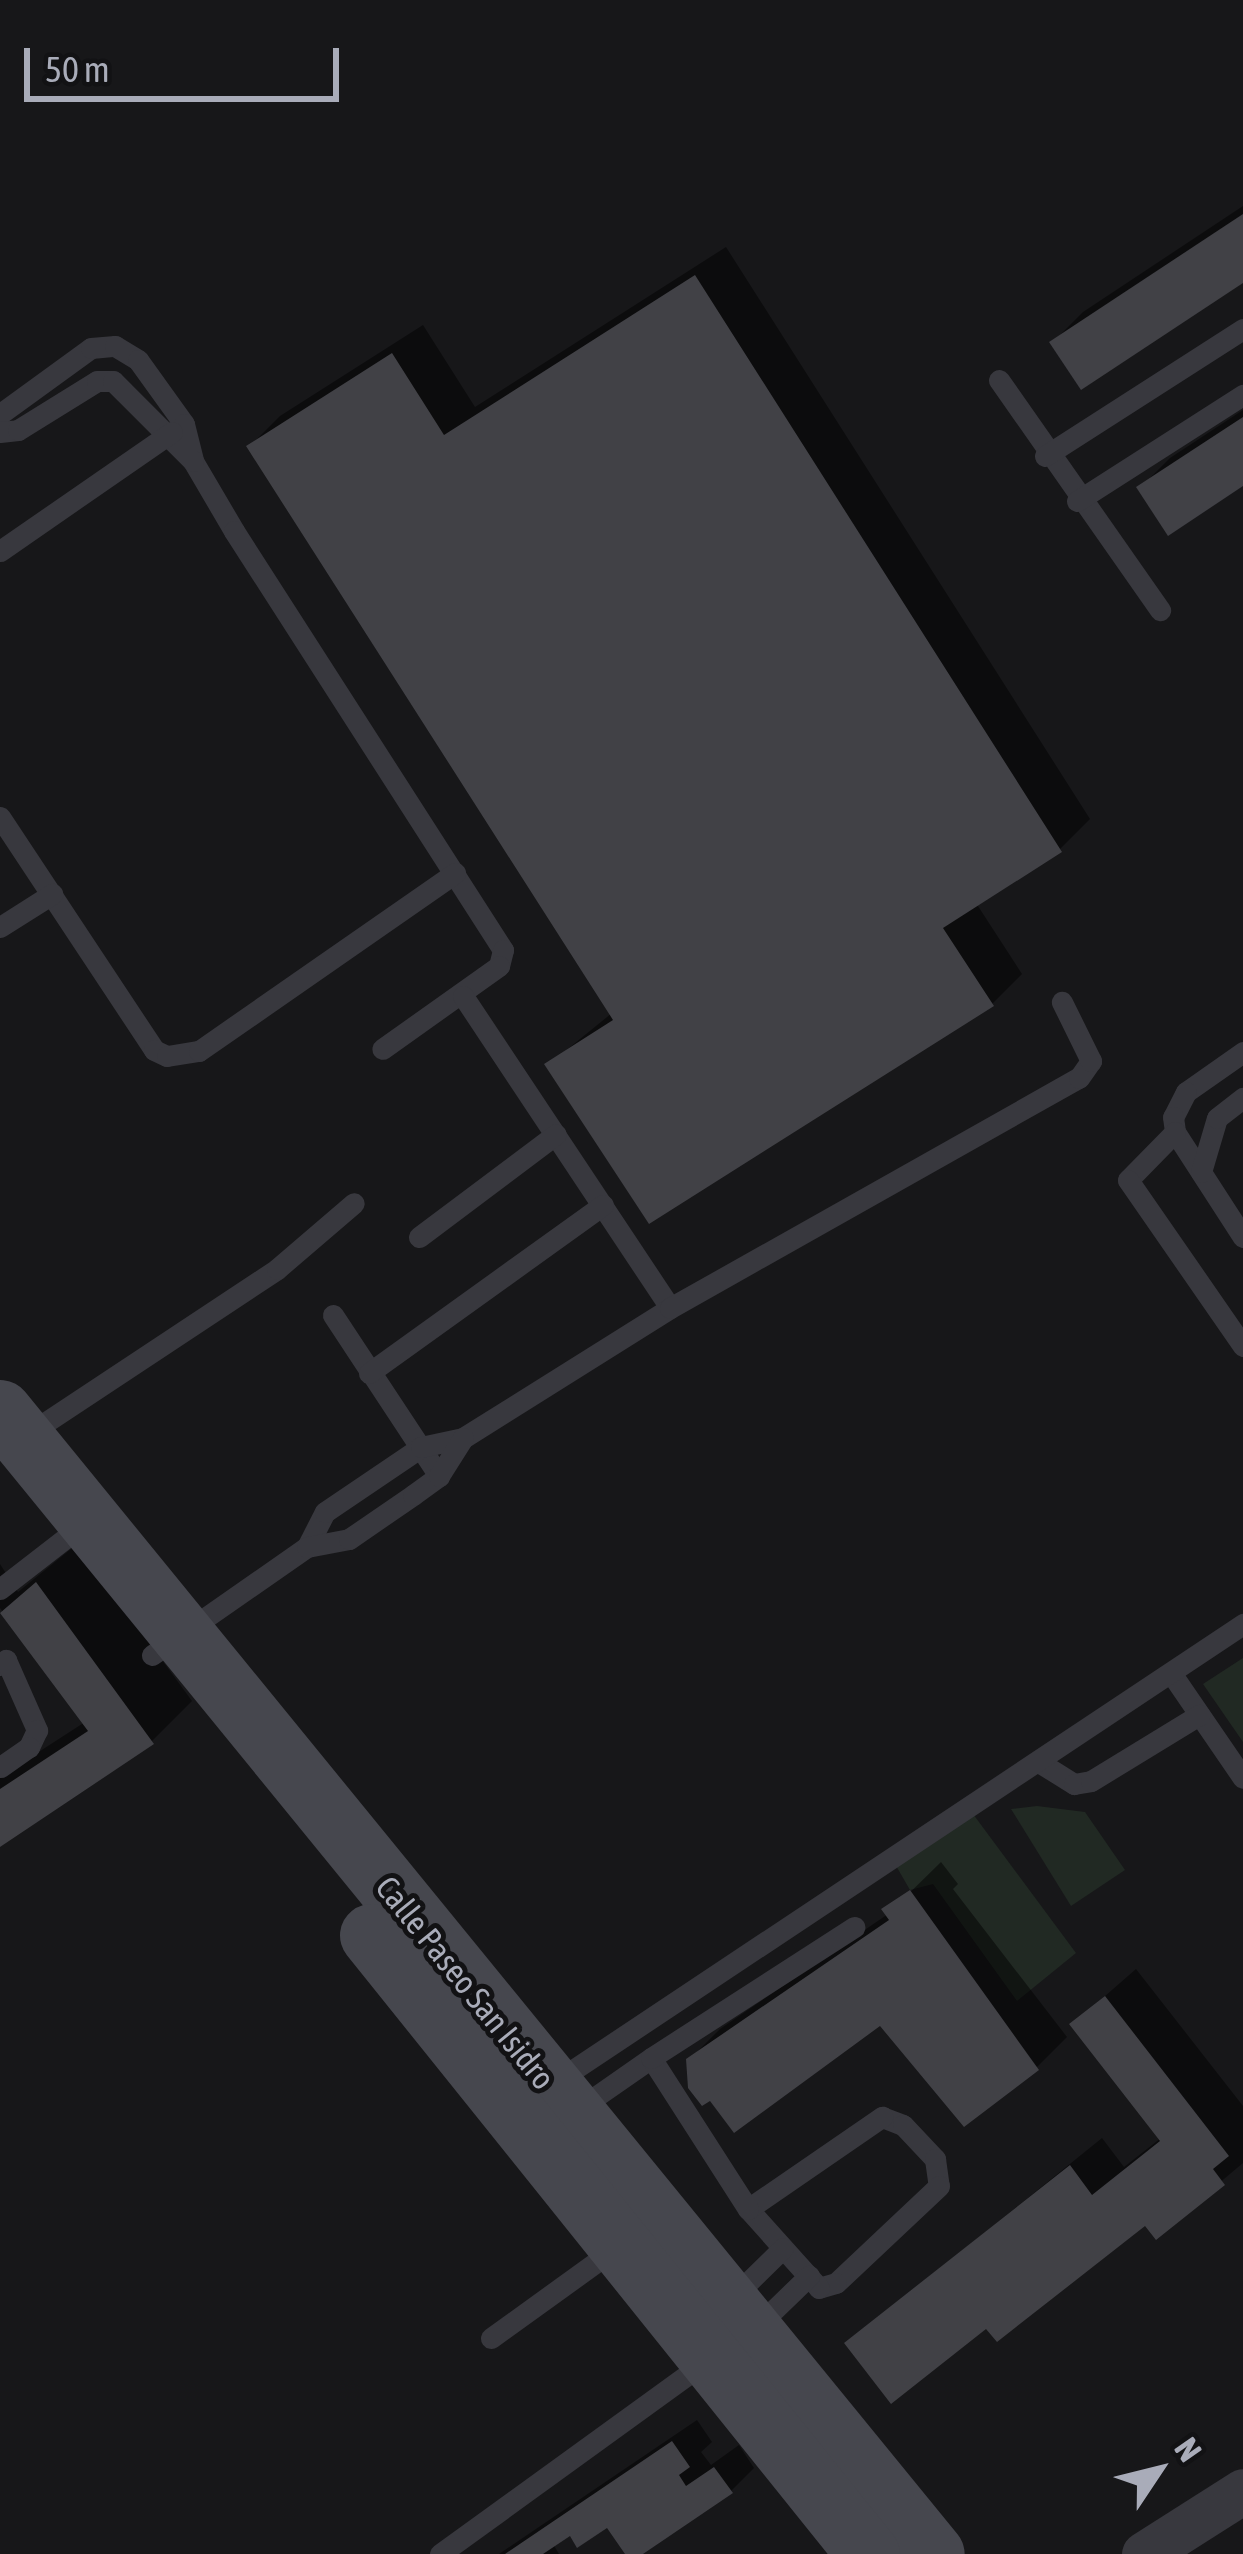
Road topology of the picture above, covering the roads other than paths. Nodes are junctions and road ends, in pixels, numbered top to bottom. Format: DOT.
graph roads {
  1 [pos="1243,328"];
  2 [pos="999,380"];
  3 [pos="1243,395"];
  4 [pos="0,414"];
  5 [pos="184,424"];
  6 [pos="0,432"];
  7 [pos="164,438"];
  8 [pos="1045,456"];
  9 [pos="193,461"];
  10 [pos="1076,501"];
  11 [pos="0,551"];
  12 [pos="1160,610"];
  13 [pos="0,817"];
  14 [pos="454,873"];
  15 [pos="52,893"];
  16 [pos="0,928"];
  17 [pos="463,996"];
  18 [pos="1062,1002"];
  19 [pos="382,1049"];
  20 [pos="1243,1052"];
  21 [pos="1243,1098"];
  22 [pos="1175,1132"];
  23 [pos="556,1134"];
  24 [pos="1201,1172"];
  25 [pos="354,1203"];
  26 [pos="603,1204"];
  27 [pos="418,1237"];
  28 [pos="1243,1237"];
  29 [pos="670,1308"];
  30 [pos="333,1315"];
  31 [pos="1243,1346"];
  32 [pos="369,1373"];
  33 [pos="463,1438"];
  34 [pos="6,1445"];
  35 [pos="421,1448"];
  36 [pos="440,1475"];
  37 [pos="73,1533"];
  38 [pos="307,1546"];
  39 [pos="0,1588"];
  40 [pos="1243,1624"];
  41 [pos="167,1644"];
  42 [pos="2,1656"];
  43 [pos="1171,1673"];
  44 [pos="1199,1715"];
  45 [pos="1042,1765"];
  46 [pos="0,1767"];
  47 [pos="1243,1778"];
  48 [pos="854,1927"];
  49 [pos="651,2058"];
  50 [pos="540,2113"];
  51 [pos="748,2209"];
  52 [pos="621,2245"];
  53 [pos="783,2248"];
  54 [pos="809,2276"];
  55 [pos="491,2338"];
  56 [pos="718,2340"];
  57 [pos="1243,2491"];
  58 [pos="440,2554"];
  59 [pos="868,2554"];
  60 [pos="933,2554"];
  61 [pos="1144,2554"];
  1 -- 8 [label="lane"];
  2 -- 8 [label="lane"];
  3 -- 10 [label="lane"];
  4 -- 5 [label="lane"];
  5 -- 7 [label="lane"];
  5 -- 9 [label="lane"];
  6 -- 7 [label="lane"];
  7 -- 9 [label="lane"];
  7 -- 11 [label="lane"];
  8 -- 10 [label="lane"];
  9 -- 14 [label="lane"];
  10 -- 12 [label="lane"];
  13 -- 15 [label="lane"];
  14 -- 15 [label="lane"];
  14 -- 17 [label="lane"];
  15 -- 16 [label="lane"];
  17 -- 19 [label="lane"];
  17 -- 23 [label="lane"];
  18 -- 29 [label="lane"];
  20 -- 22 [label="lane"];
  21 -- 24 [label="lane"];
  22 -- 24 [label="lane"];
  22 -- 31 [label="lane"];
  23 -- 26 [label="lane"];
  23 -- 27 [label="lane"];
  24 -- 28 [label="lane"];
  25 -- 34 [label="lane"];
  26 -- 29 [label="lane"];
  26 -- 32 [label="lane"];
  29 -- 33 [label="lane"];
  30 -- 32 [label="lane"];
  32 -- 35 [label="lane"];
  33 -- 35 [label="lane"];
  33 -- 36 [label="lane"];
  34 -- 37 [label="main road, Calle Paseo San Isidro"];
  35 -- 36 [label="lane"];
  35 -- 38 [label="lane"];
  36 -- 38 [label="lane"];
  37 -- 39 [label="lane"];
  37 -- 41 [label="main road, Calle Paseo San Isidro"];
  38 -- 41 [label="lane"];
  40 -- 43 [label="lane"];
  41 -- 50 [label="main road, Calle Paseo San Isidro"];
  42 -- 46 [label="lane"];
  43 -- 44 [label="lane"];
  43 -- 45 [label="lane"];
  44 -- 45 [label="lane"];
  44 -- 47 [label="lane"];
  45 -- 50 [label="lane"];
  48 -- 49 [label="lane"];
  49 -- 50 [label="lane"];
  49 -- 51 [label="lane"];
  50 -- 52 [label="main road, Calle Paseo San Isidro"];
  50 -- 56 [label="main road, Calle Paseo San Isidro"];
  51 -- 53 [label="lane"];
  51 -- 54 [label="lane"];
  52 -- 55 [label="lane"];
  52 -- 56 [label="main road, Calle Paseo San Isidro"];
  53 -- 54 [label="lane"];
  53 -- 56 [label="lane"];
  54 -- 56 [label="lane"];
  56 -- 58 [label="lane"];
  56 -- 59 [label="main road, Calle Paseo San Isidro"];
  56 -- 60 [label="main road, Calle Paseo San Isidro"];
  57 -- 61 [label="street"];
}
